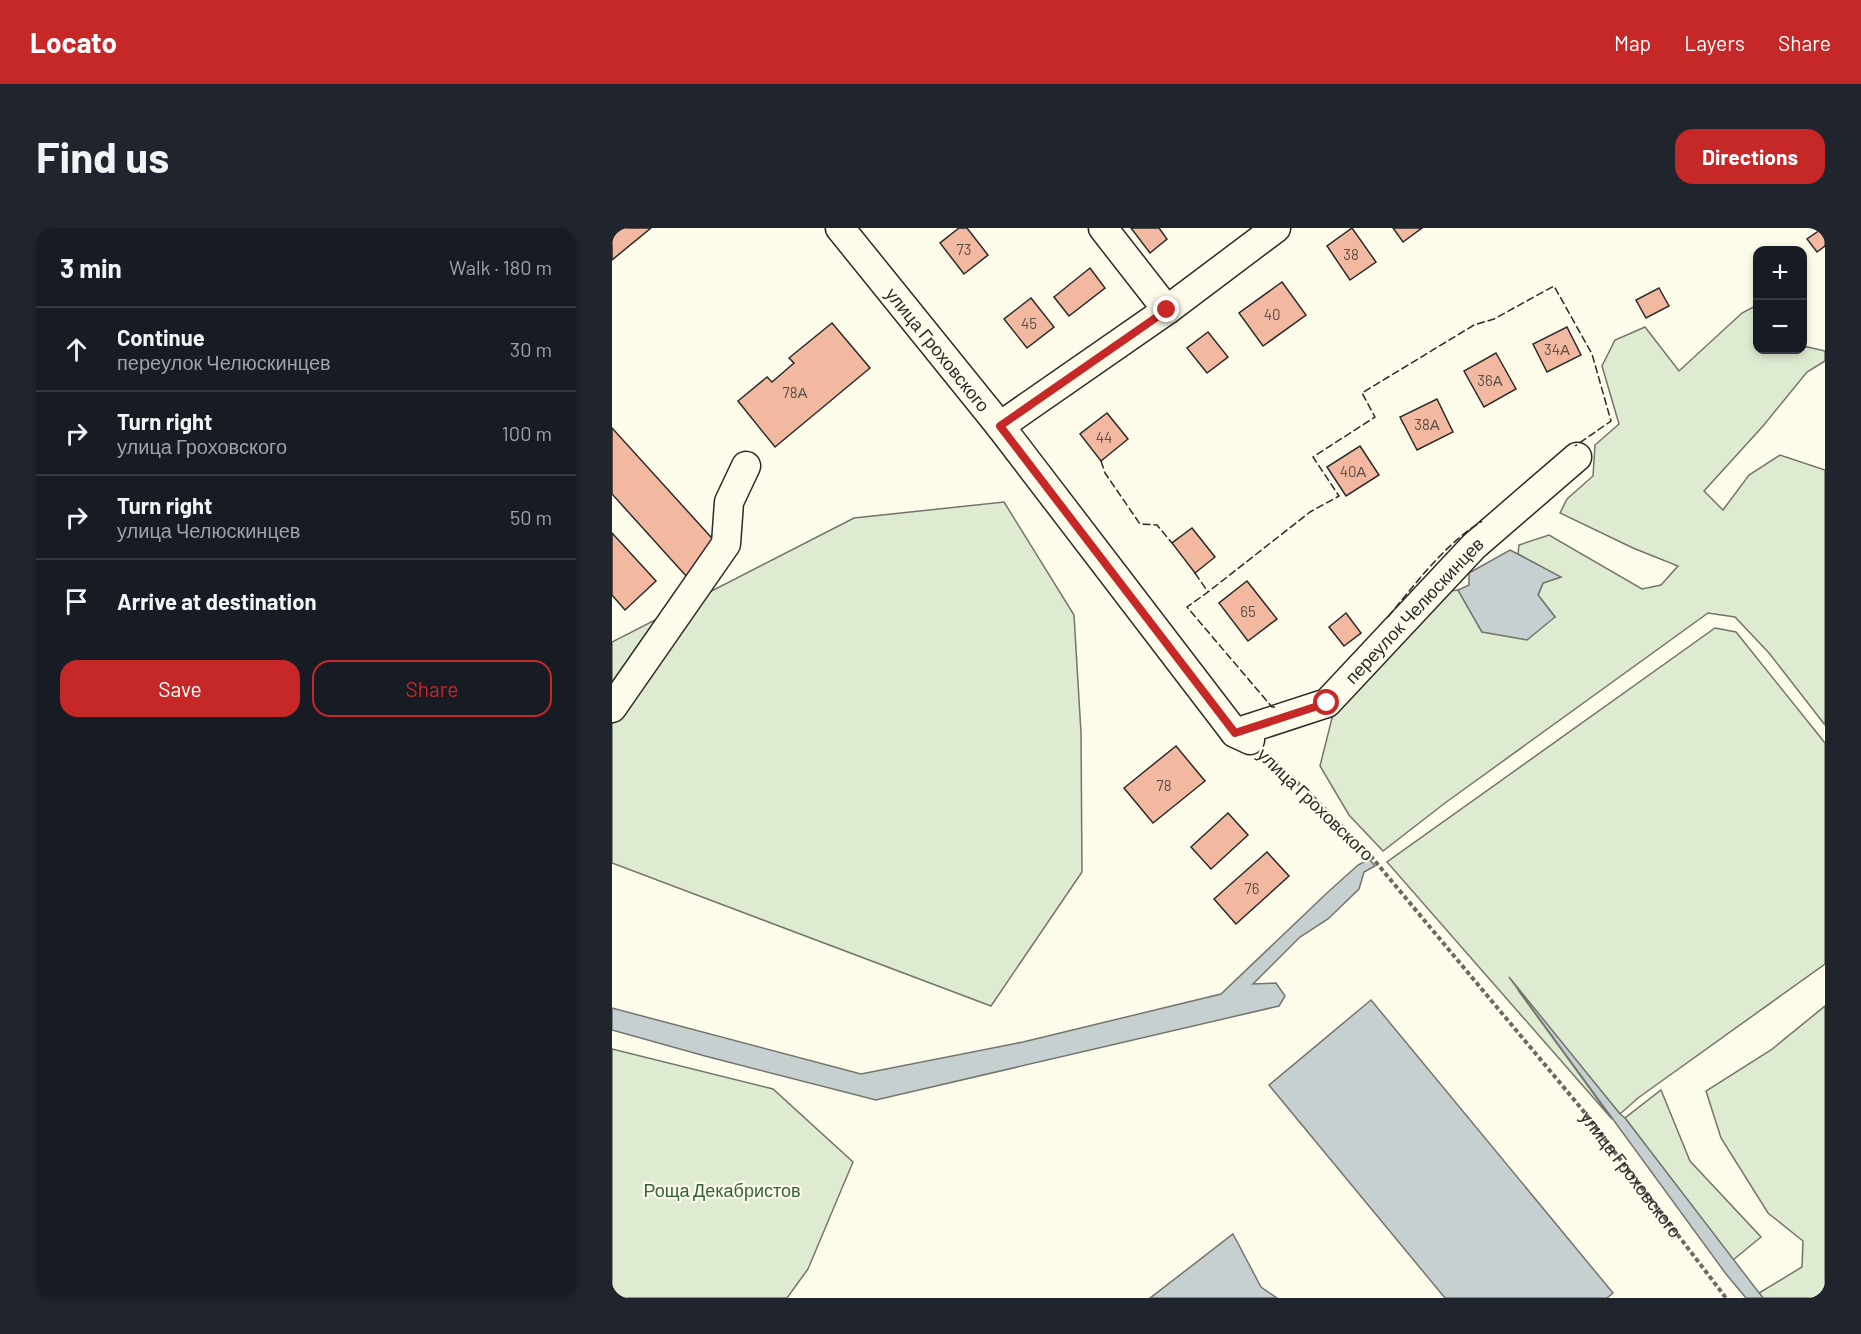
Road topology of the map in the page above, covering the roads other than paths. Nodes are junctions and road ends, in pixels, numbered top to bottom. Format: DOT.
graph roads {
  1 [pos="840,228"];
  2 [pos="1103,228"];
  3 [pos="1276,228"];
  4 [pos="1167,310"];
  5 [pos="1000,426"];
  6 [pos="1577,457"];
  7 [pos="746,466"];
  8 [pos="612,708"];
  9 [pos="1242,737"];
  1 -- 5 [label="street, улица Гроховского"];
  2 -- 4 [label="street"];
  3 -- 4 [label="street"];
  4 -- 5 [label="street"];
  5 -- 9 [label="street, улица Гроховского"];
  6 -- 9 [label="street, переулок Челюскинцев"];
  7 -- 8 [label="street"];
}
